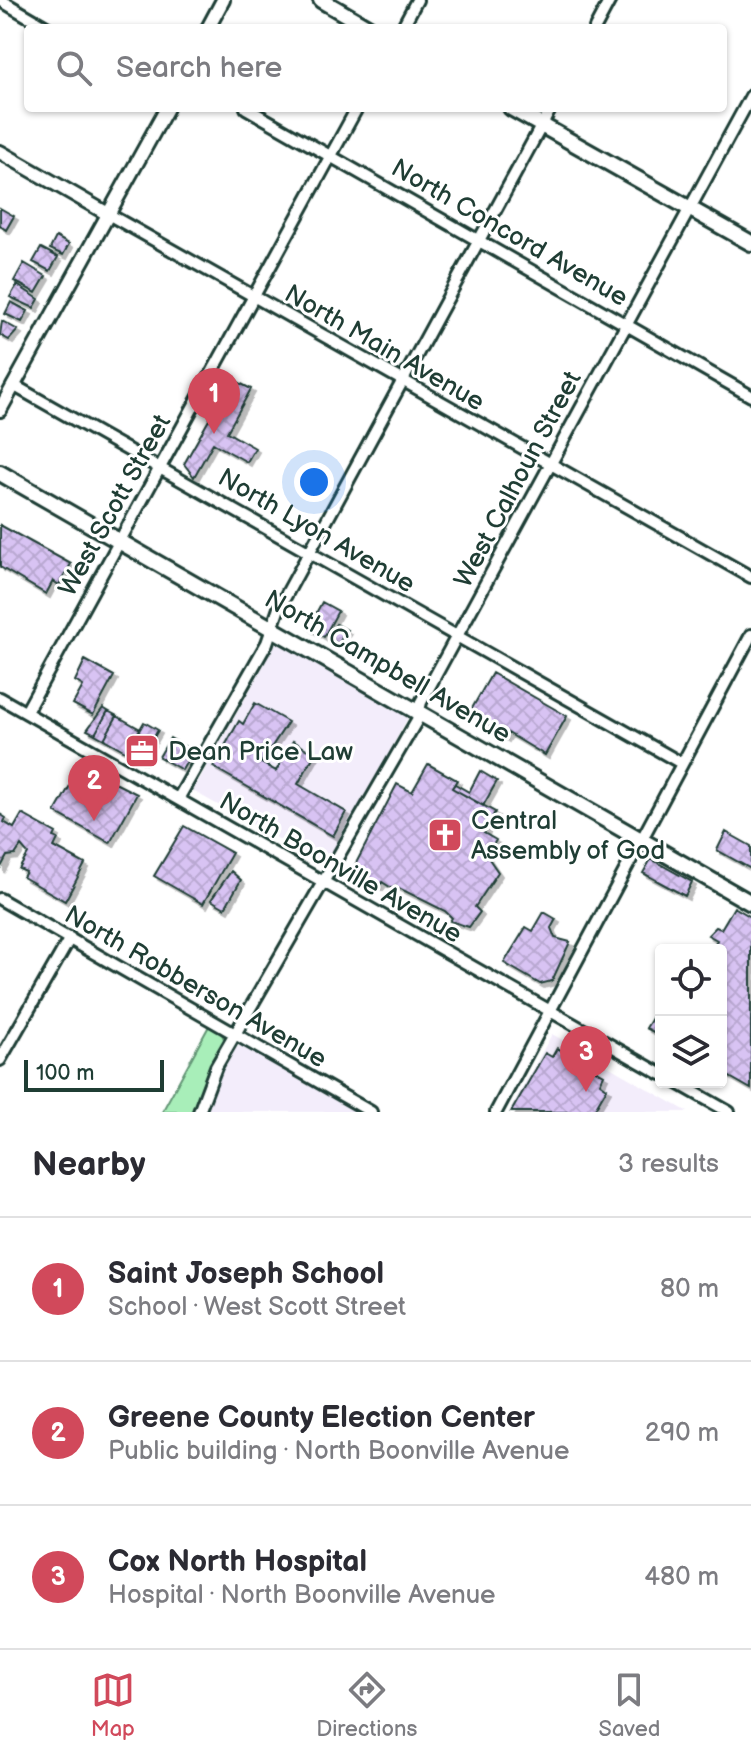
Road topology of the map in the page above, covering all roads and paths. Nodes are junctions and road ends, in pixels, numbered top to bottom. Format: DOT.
graph roads {
  1 [pos="0,0"];
  2 [pos="223,0"];
  3 [pos="321,0"];
  4 [pos="417,0"];
  5 [pos="610,0"];
  6 [pos="41,24"];
  7 [pos="210,24"];
  8 [pos="362,24"];
  9 [pos="404,24"];
  10 [pos="597,24"];
  11 [pos="751,96"];
  12 [pos="165,112"];
  13 [pos="253,112"];
  14 [pos="355,112"];
  15 [pos="518,112"];
  16 [pos="549,112"];
  17 [pos="541,125"];
  18 [pos="0,152"];
  19 [pos="331,156"];
  20 [pos="689,209"];
  21 [pos="108,214"];
  22 [pos="479,240"];
  23 [pos="751,243"];
  24 [pos="252,296"];
  25 [pos="626,324"];
  26 [pos="402,381"];
  27 [pos="13,385"];
  28 [pos="751,396"];
  29 [pos="0,410"];
  30 [pos="549,465"];
  31 [pos="161,468"];
  32 [pos="0,473"];
  33 [pos="122,539"];
  34 [pos="310,550"];
  35 [pos="751,577"];
  36 [pos="272,627"];
  37 [pos="751,635"];
  38 [pos="457,636"];
  39 [pos="0,698"];
  40 [pos="26,712"];
  41 [pos="419,712"];
  42 [pos="681,763"];
  43 [pos="178,799"];
  44 [pos="641,840"];
  45 [pos="324,882"];
  46 [pos="0,899"];
  47 [pos="751,903"];
  48 [pos="70,938"];
  49 [pos="550,1012"];
  50 [pos="235,1033"];
  51 [pos="0,1060"];
  52 [pos="655,1071"];
  53 [pos="687,1088"];
  54 [pos="199,1112"];
  55 [pos="371,1112"];
  56 [pos="496,1112"];
  57 [pos="729,1112"];
  1 -- 6 [label="street"];
  2 -- 7 [label="street"];
  3 -- 8 [label="main road"];
  4 -- 9 [label="street"];
  5 -- 10 [label="street"];
  11 -- 20 [label="street, West Calhoun Street"];
  12 -- 21 [label="street"];
  13 -- 19 [label="street, North Concord Avenue"];
  14 -- 19 [label="street, West Scott Street"];
  15 -- 17 [label="main road"];
  16 -- 17 [label="street"];
  17 -- 20 [label="main road"];
  17 -- 22 [label="street"];
  18 -- 21 [label="street, North Main Avenue"];
  19 -- 22 [label="street, North Concord Avenue"];
  19 -- 24 [label="street, West Scott Street"];
  20 -- 23 [label="main road"];
  20 -- 25 [label="street, West Calhoun Street"];
  21 -- 24 [label="street, North Main Avenue"];
  21 -- 27 [label="street"];
  22 -- 25 [label="street, North Concord Avenue"];
  22 -- 26 [label="street"];
  24 -- 26 [label="street, North Main Avenue"];
  24 -- 31 [label="street, West Scott Street"];
  25 -- 28 [label="street, North Concord Avenue"];
  25 -- 30 [label="street, West Calhoun Street"];
  26 -- 30 [label="street, North Main Avenue"];
  26 -- 34 [label="street"];
  27 -- 29 [label="street"];
  27 -- 31 [label="street, North Lyon Avenue"];
  30 -- 35 [label="street, North Main Avenue"];
  30 -- 38 [label="street, West Calhoun Street"];
  31 -- 33 [label="street, West Scott Street"];
  31 -- 34 [label="street, North Lyon Avenue"];
  32 -- 33 [label="main road, North Campbell Avenue"];
  33 -- 36 [label="main road, North Campbell Avenue"];
  33 -- 40 [label="street, West Scott Street"];
  34 -- 36 [label="street"];
  34 -- 38 [label="street, North Lyon Avenue"];
  36 -- 41 [label="main road, North Campbell Avenue"];
  36 -- 43 [label="street"];
  37 -- 42 [label="street"];
  38 -- 41 [label="street, West Calhoun Street"];
  38 -- 42 [label="street, North Lyon Avenue"];
  39 -- 40 [label="street, North Boonville Avenue"];
  40 -- 43 [label="street, North Boonville Avenue"];
  41 -- 44 [label="main road, North Campbell Avenue"];
  41 -- 45 [label="street, West Calhoun Street"];
  42 -- 44 [label="street"];
  43 -- 45 [label="street, North Boonville Avenue"];
  44 -- 47 [label="main road, North Campbell Avenue"];
  44 -- 49 [label="street"];
  45 -- 49 [label="street, North Boonville Avenue"];
  45 -- 50 [label="street, West Calhoun Street"];
  46 -- 48 [label="street, North Robberson Avenue"];
  48 -- 50 [label="street, North Robberson Avenue"];
  48 -- 51 [label="street"];
  49 -- 52 [label="street, North Boonville Avenue"];
  49 -- 56 [label="street"];
  50 -- 54 [label="street, West Calhoun Street"];
  50 -- 55 [label="street, North Robberson Avenue"];
  53 -- 57 [label="street"];
}
